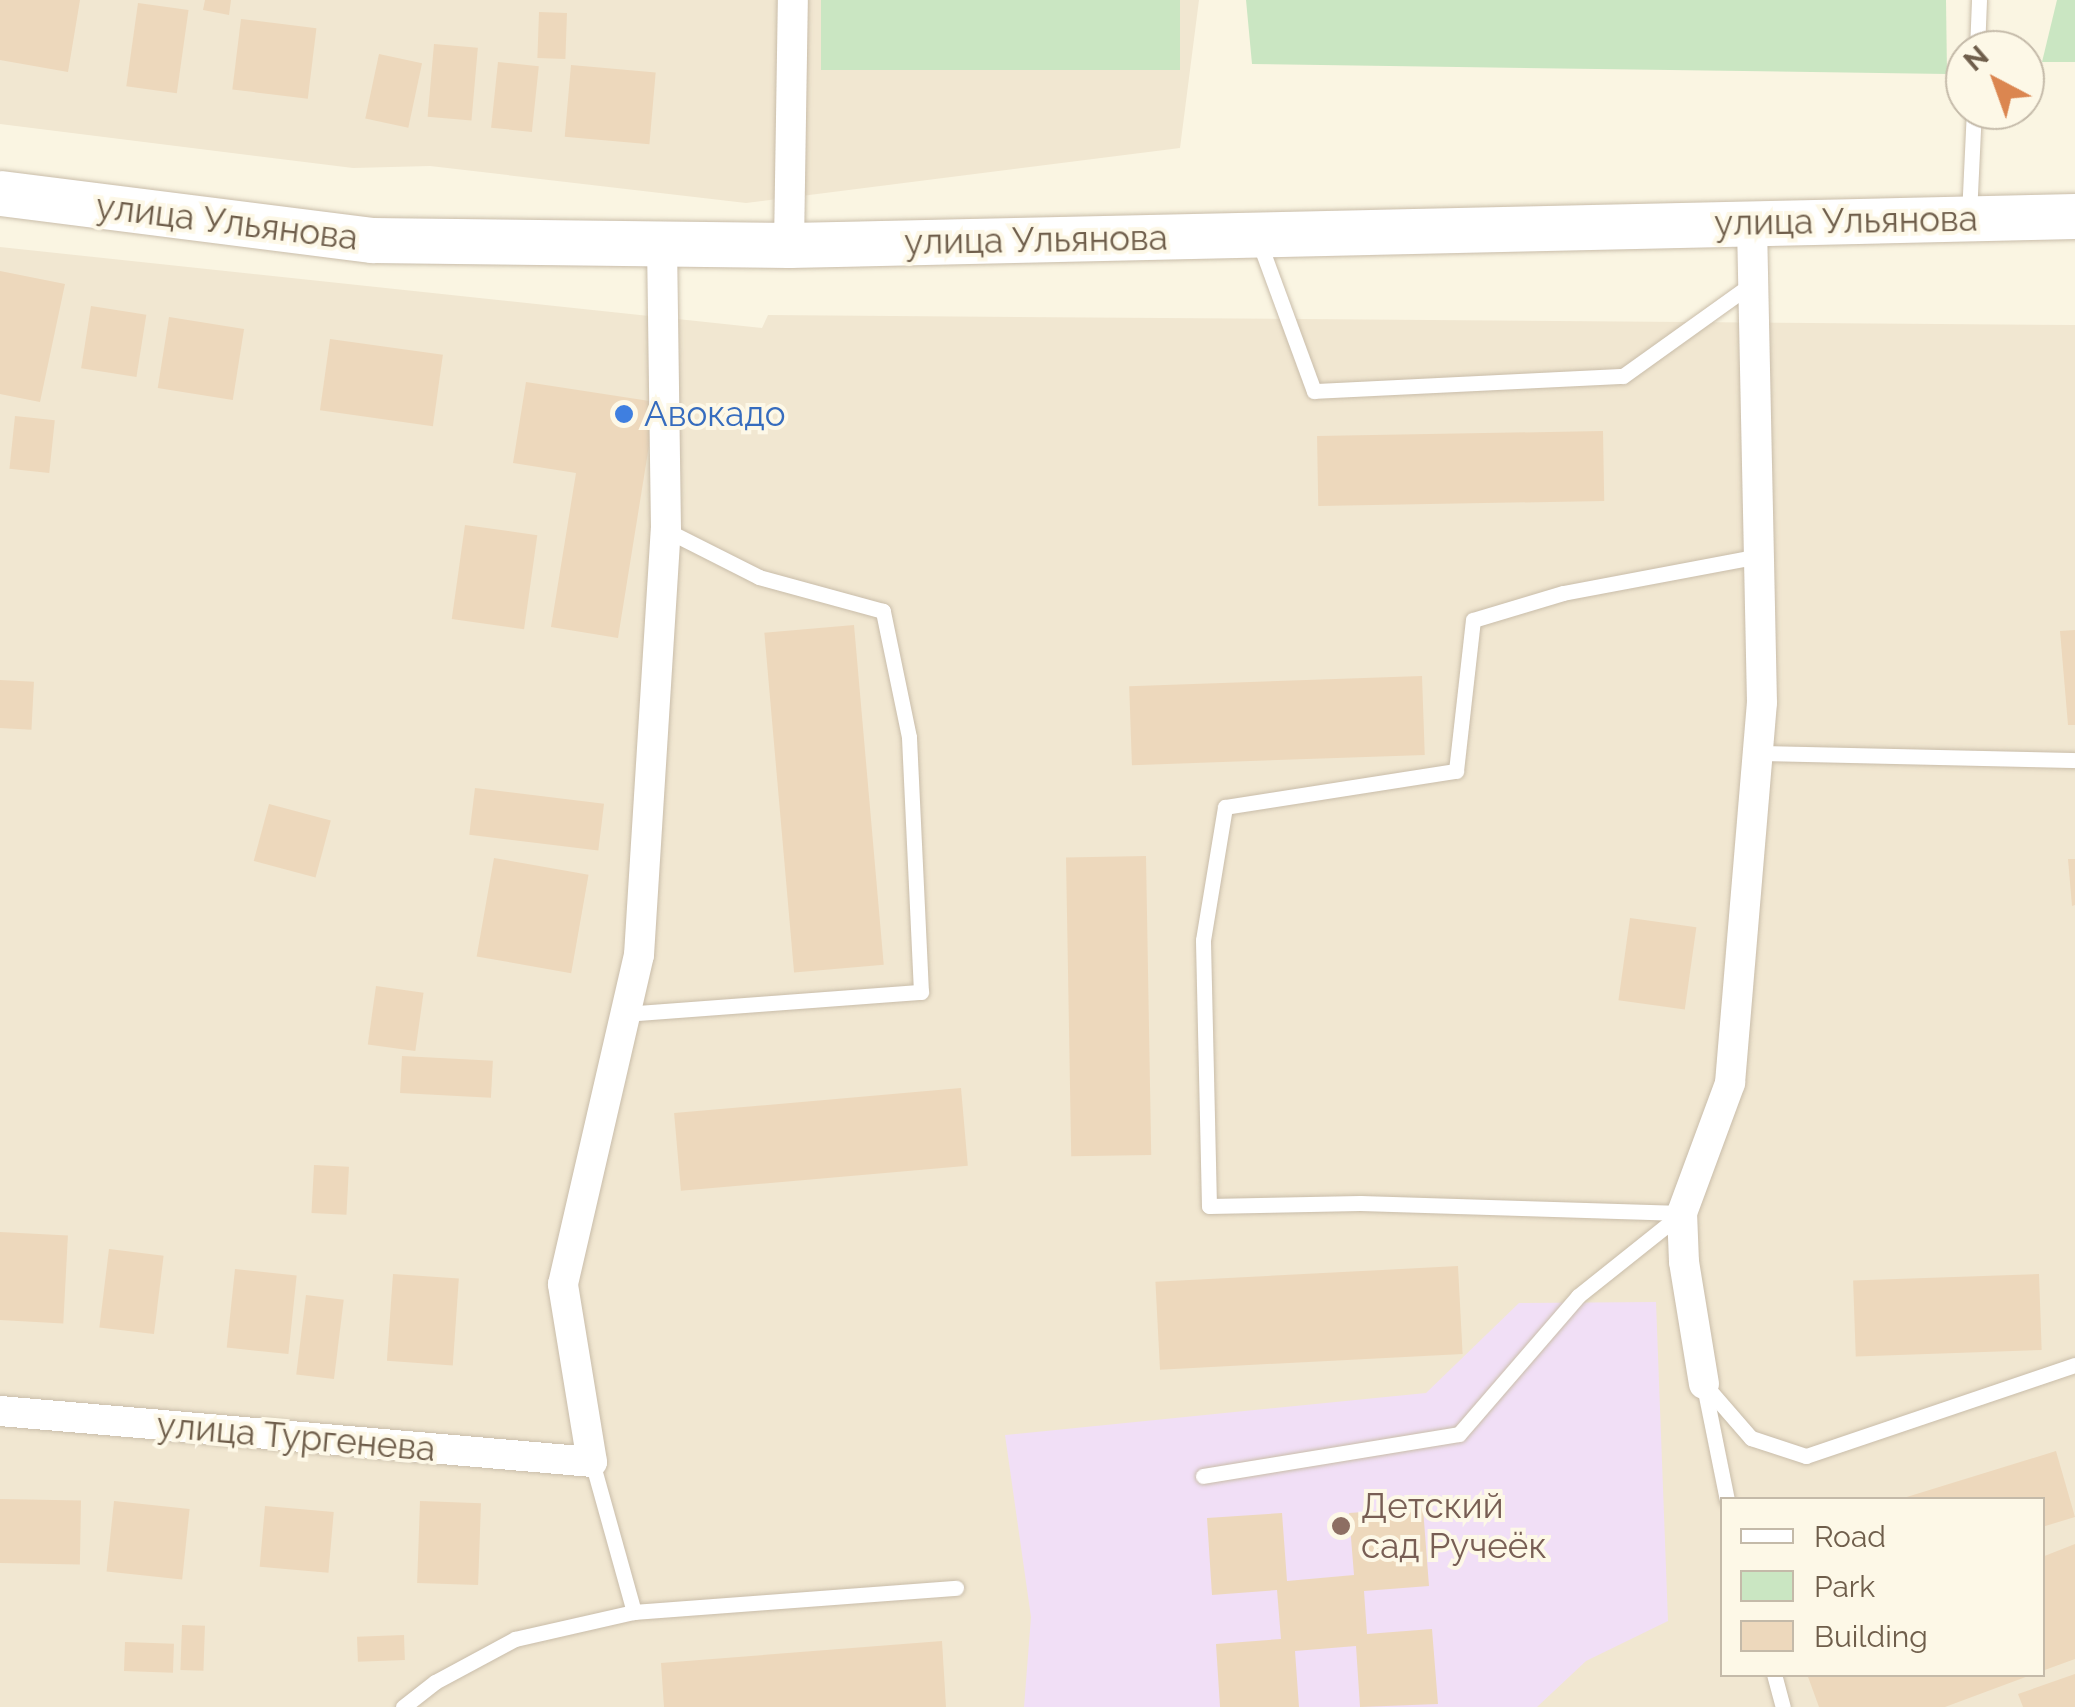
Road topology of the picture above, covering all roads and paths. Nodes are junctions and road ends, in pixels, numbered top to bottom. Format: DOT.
graph roads {
  1 [pos="792,0"];
  2 [pos="1979,0"];
  3 [pos="1978,30"];
  4 [pos="1973,130"];
  5 [pos="0,192"];
  6 [pos="2075,216"];
  7 [pos="1969,218"];
  8 [pos="1752,223"];
  9 [pos="1256,235"];
  10 [pos="662,244"];
  11 [pos="790,245"];
  12 [pos="1753,283"];
  13 [pos="666,530"];
  14 [pos="1759,556"];
  15 [pos="1758,752"];
  16 [pos="2075,760"];
  17 [pos="625,1014"];
  18 [pos="1682,1213"];
  19 [pos="2075,1364"];
  20 [pos="1704,1384"];
  21 [pos="0,1411"];
  22 [pos="592,1462"];
  23 [pos="1204,1476"];
  24 [pos="1726,1497"];
  25 [pos="956,1588"];
  26 [pos="634,1612"];
  27 [pos="1775,1677"];
  28 [pos="403,1707"];
  29 [pos="1783,1707"];
  1 -- 11 [label="street"];
  2 -- 3 [label="lane"];
  4 -- 7 [label="lane"];
  5 -- 10 [label="main road, улица Ульянова"];
  6 -- 7 [label="main road, улица Ульянова"];
  7 -- 8 [label="main road, улица Ульянова"];
  8 -- 9 [label="main road, улица Ульянова"];
  8 -- 12 [label="street"];
  9 -- 11 [label="main road, улица Ульянова"];
  9 -- 12 [label="lane"];
  10 -- 11 [label="main road, улица Ульянова"];
  10 -- 13 [label="street"];
  12 -- 14 [label="street"];
  13 -- 17 [label="street"];
  13 -- 17 [label="lane"];
  14 -- 15 [label="street"];
  14 -- 18 [label="lane"];
  15 -- 16 [label="lane"];
  15 -- 18 [label="street"];
  17 -- 22 [label="street"];
  18 -- 20 [label="street"];
  18 -- 23 [label="lane"];
  19 -- 20 [label="lane"];
  20 -- 24 [label="lane"];
  21 -- 22 [label="street, улица Тургенева"];
  22 -- 26 [label="lane"];
  25 -- 26 [label="lane"];
  26 -- 28 [label="lane"];
  27 -- 29 [label="lane"];
}
